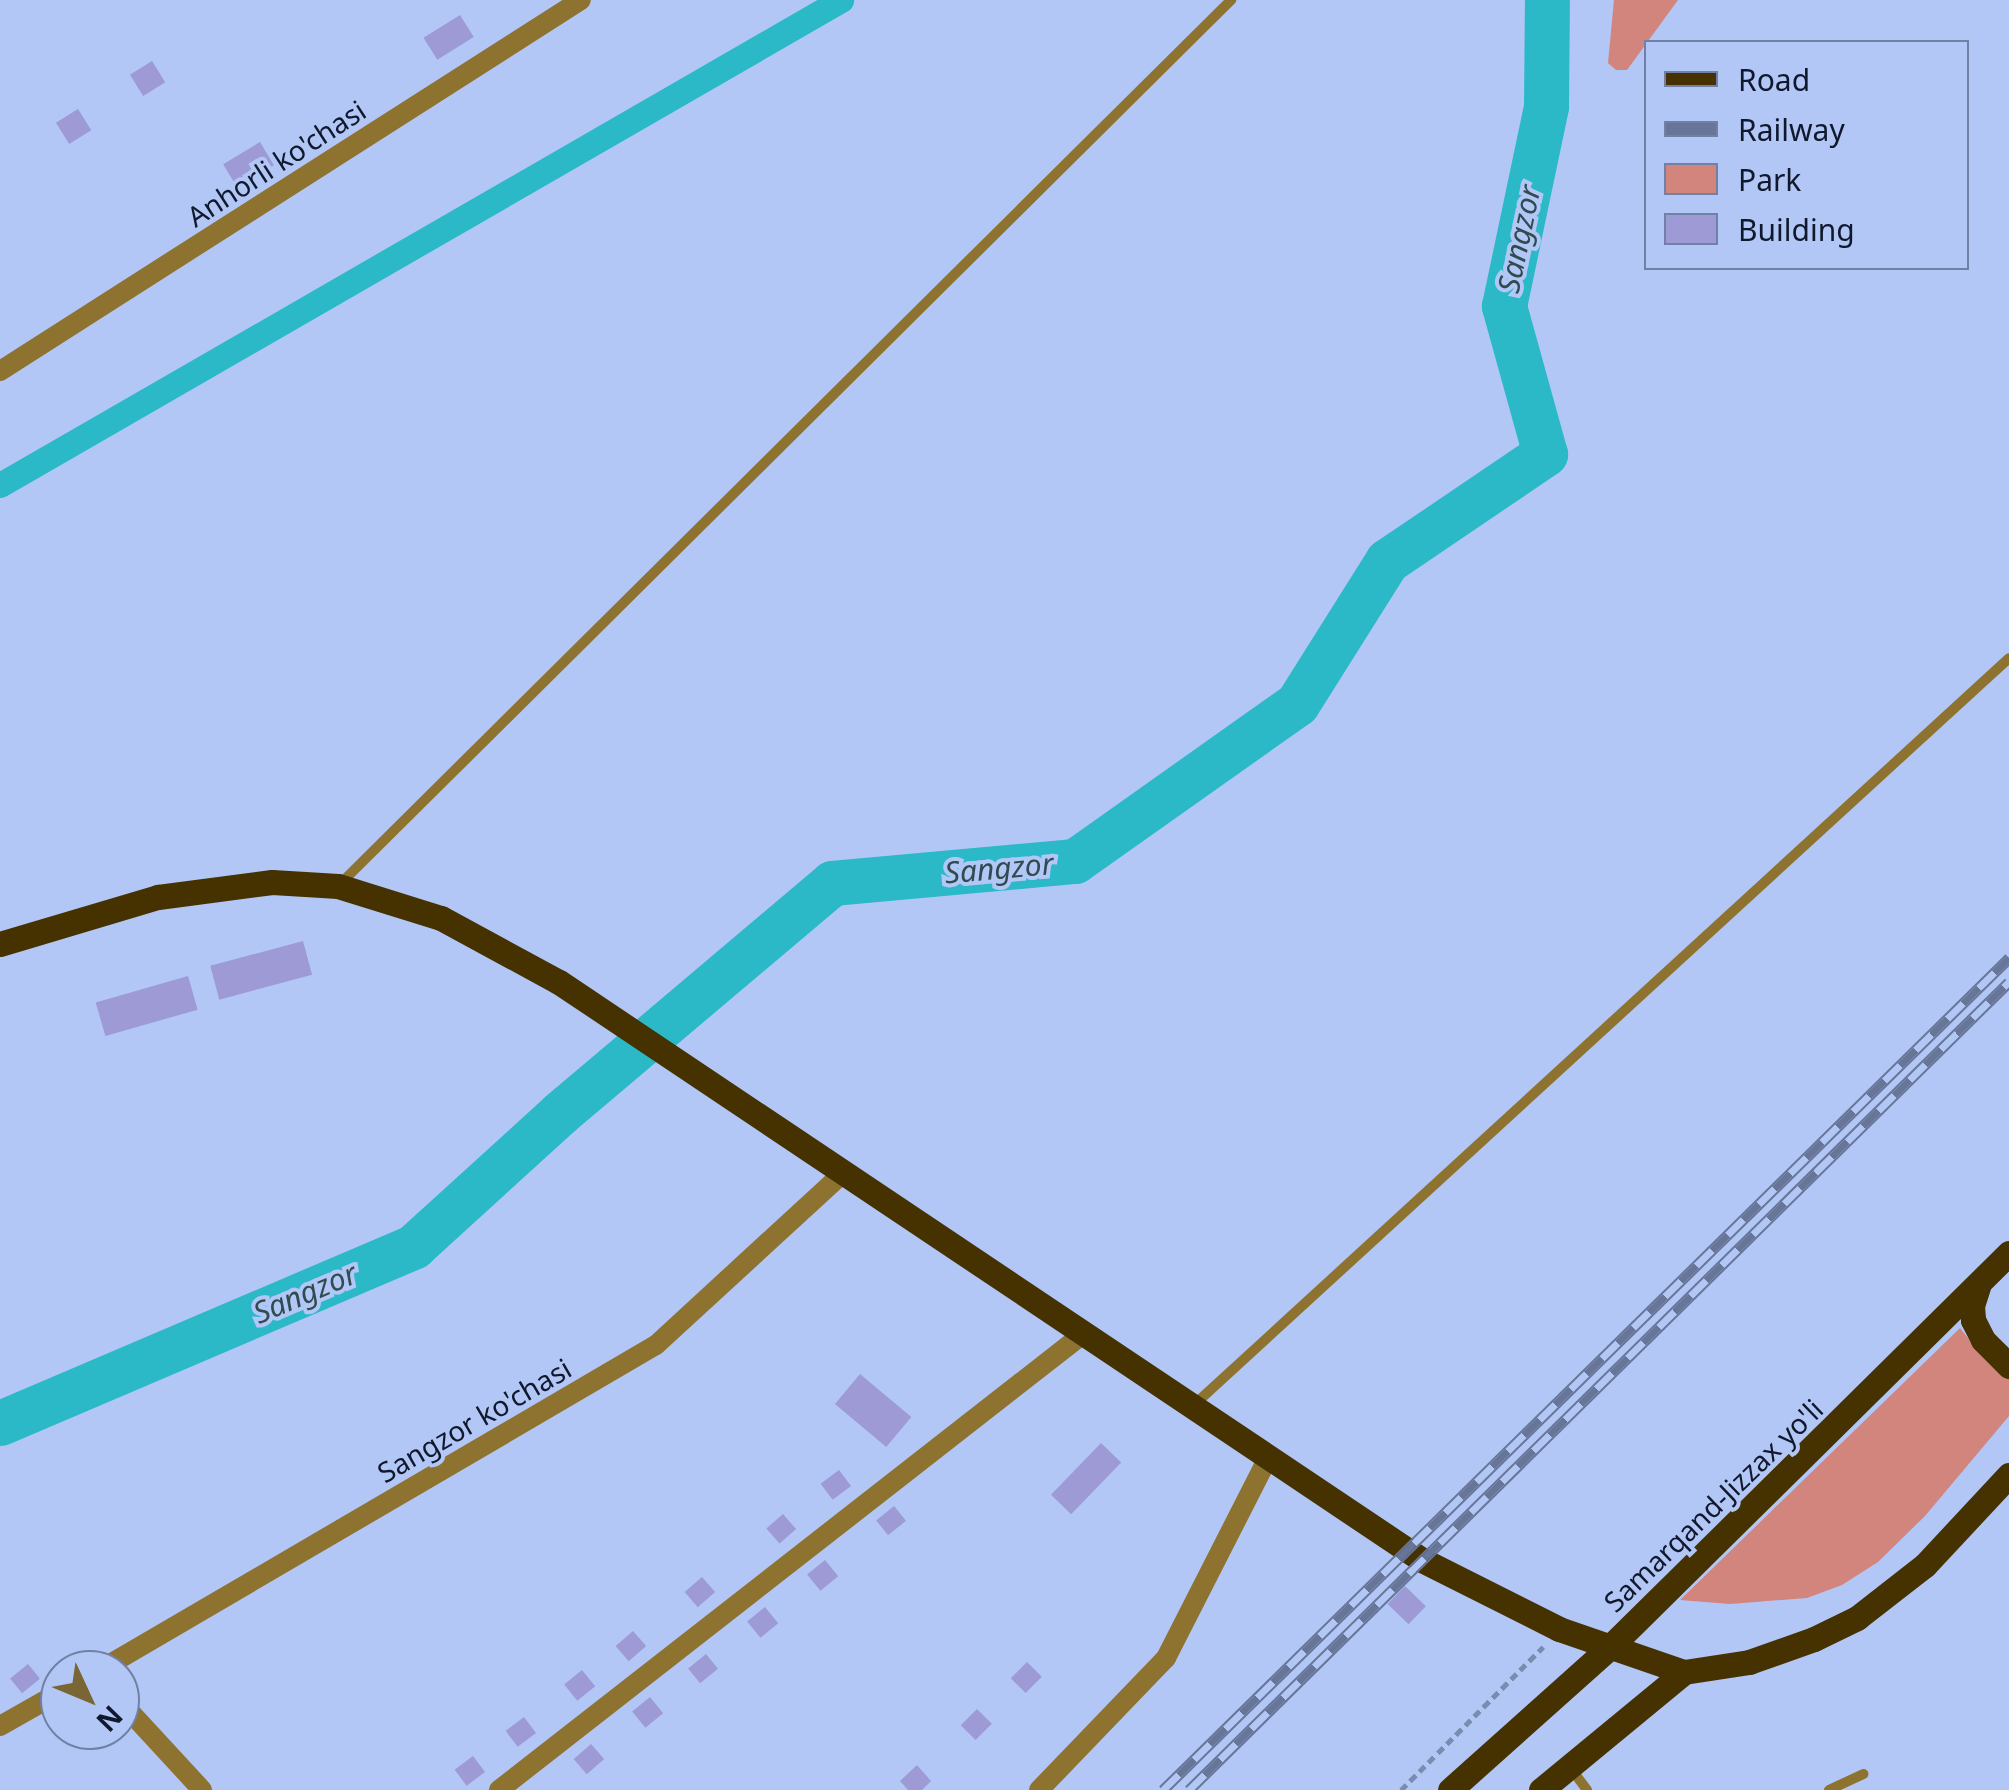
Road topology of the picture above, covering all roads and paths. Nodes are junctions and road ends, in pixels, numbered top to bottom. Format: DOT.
graph roads {
  1 [pos="581,0"];
  2 [pos="1231,0"];
  3 [pos="0,372"];
  4 [pos="2009,658"];
  5 [pos="338,886"];
  6 [pos="0,944"];
  7 [pos="843,1173"];
  8 [pos="2009,1254"];
  9 [pos="1978,1287"];
  10 [pos="1082,1334"];
  11 [pos="2009,1366"];
  12 [pos="1191,1407"];
  13 [pos="1268,1458"];
  14 [pos="2009,1474"];
  15 [pos="1559,1630"];
  16 [pos="1612,1645"];
  17 [pos="134,1650"];
  18 [pos="1684,1672"];
  19 [pos="40,1703"];
  20 [pos="140,1723"];
  21 [pos="0,1726"];
  22 [pos="1568,1765"];
  23 [pos="1864,1774"];
  24 [pos="202,1790"];
  25 [pos="499,1790"];
  26 [pos="1038,1790"];
  27 [pos="1401,1790"];
  28 [pos="1450,1790"];
  29 [pos="1540,1790"];
  30 [pos="1587,1790"];
  31 [pos="1828,1790"];
  1 -- 3 [label="street, Anhorli ko'chasi"];
  2 -- 5 [label="lane"];
  4 -- 12 [label="lane"];
  5 -- 6 [label="main road"];
  5 -- 7 [label="main road"];
  7 -- 10 [label="main road"];
  7 -- 17 [label="street, Sangzor ko'chasi"];
  8 -- 9 [label="main road, Samarqand-Jizzax yo'li"];
  9 -- 11 [label="main road"];
  9 -- 16 [label="main road, Samarqand-Jizzax yo'li"];
  10 -- 12 [label="main road"];
  10 -- 25 [label="street"];
  12 -- 13 [label="main road"];
  13 -- 15 [label="main road"];
  13 -- 26 [label="street"];
  14 -- 18 [label="main road"];
  15 -- 16 [label="main road"];
  15 -- 27 [label="path"];
  16 -- 18 [label="main road"];
  16 -- 28 [label="main road, Samarqand-Jizzax yo'li"];
  18 -- 22 [label="main road"];
  19 -- 21 [label="street"];
  20 -- 24 [label="street"];
  22 -- 29 [label="main road"];
  22 -- 30 [label="lane"];
  23 -- 31 [label="lane"];
}
